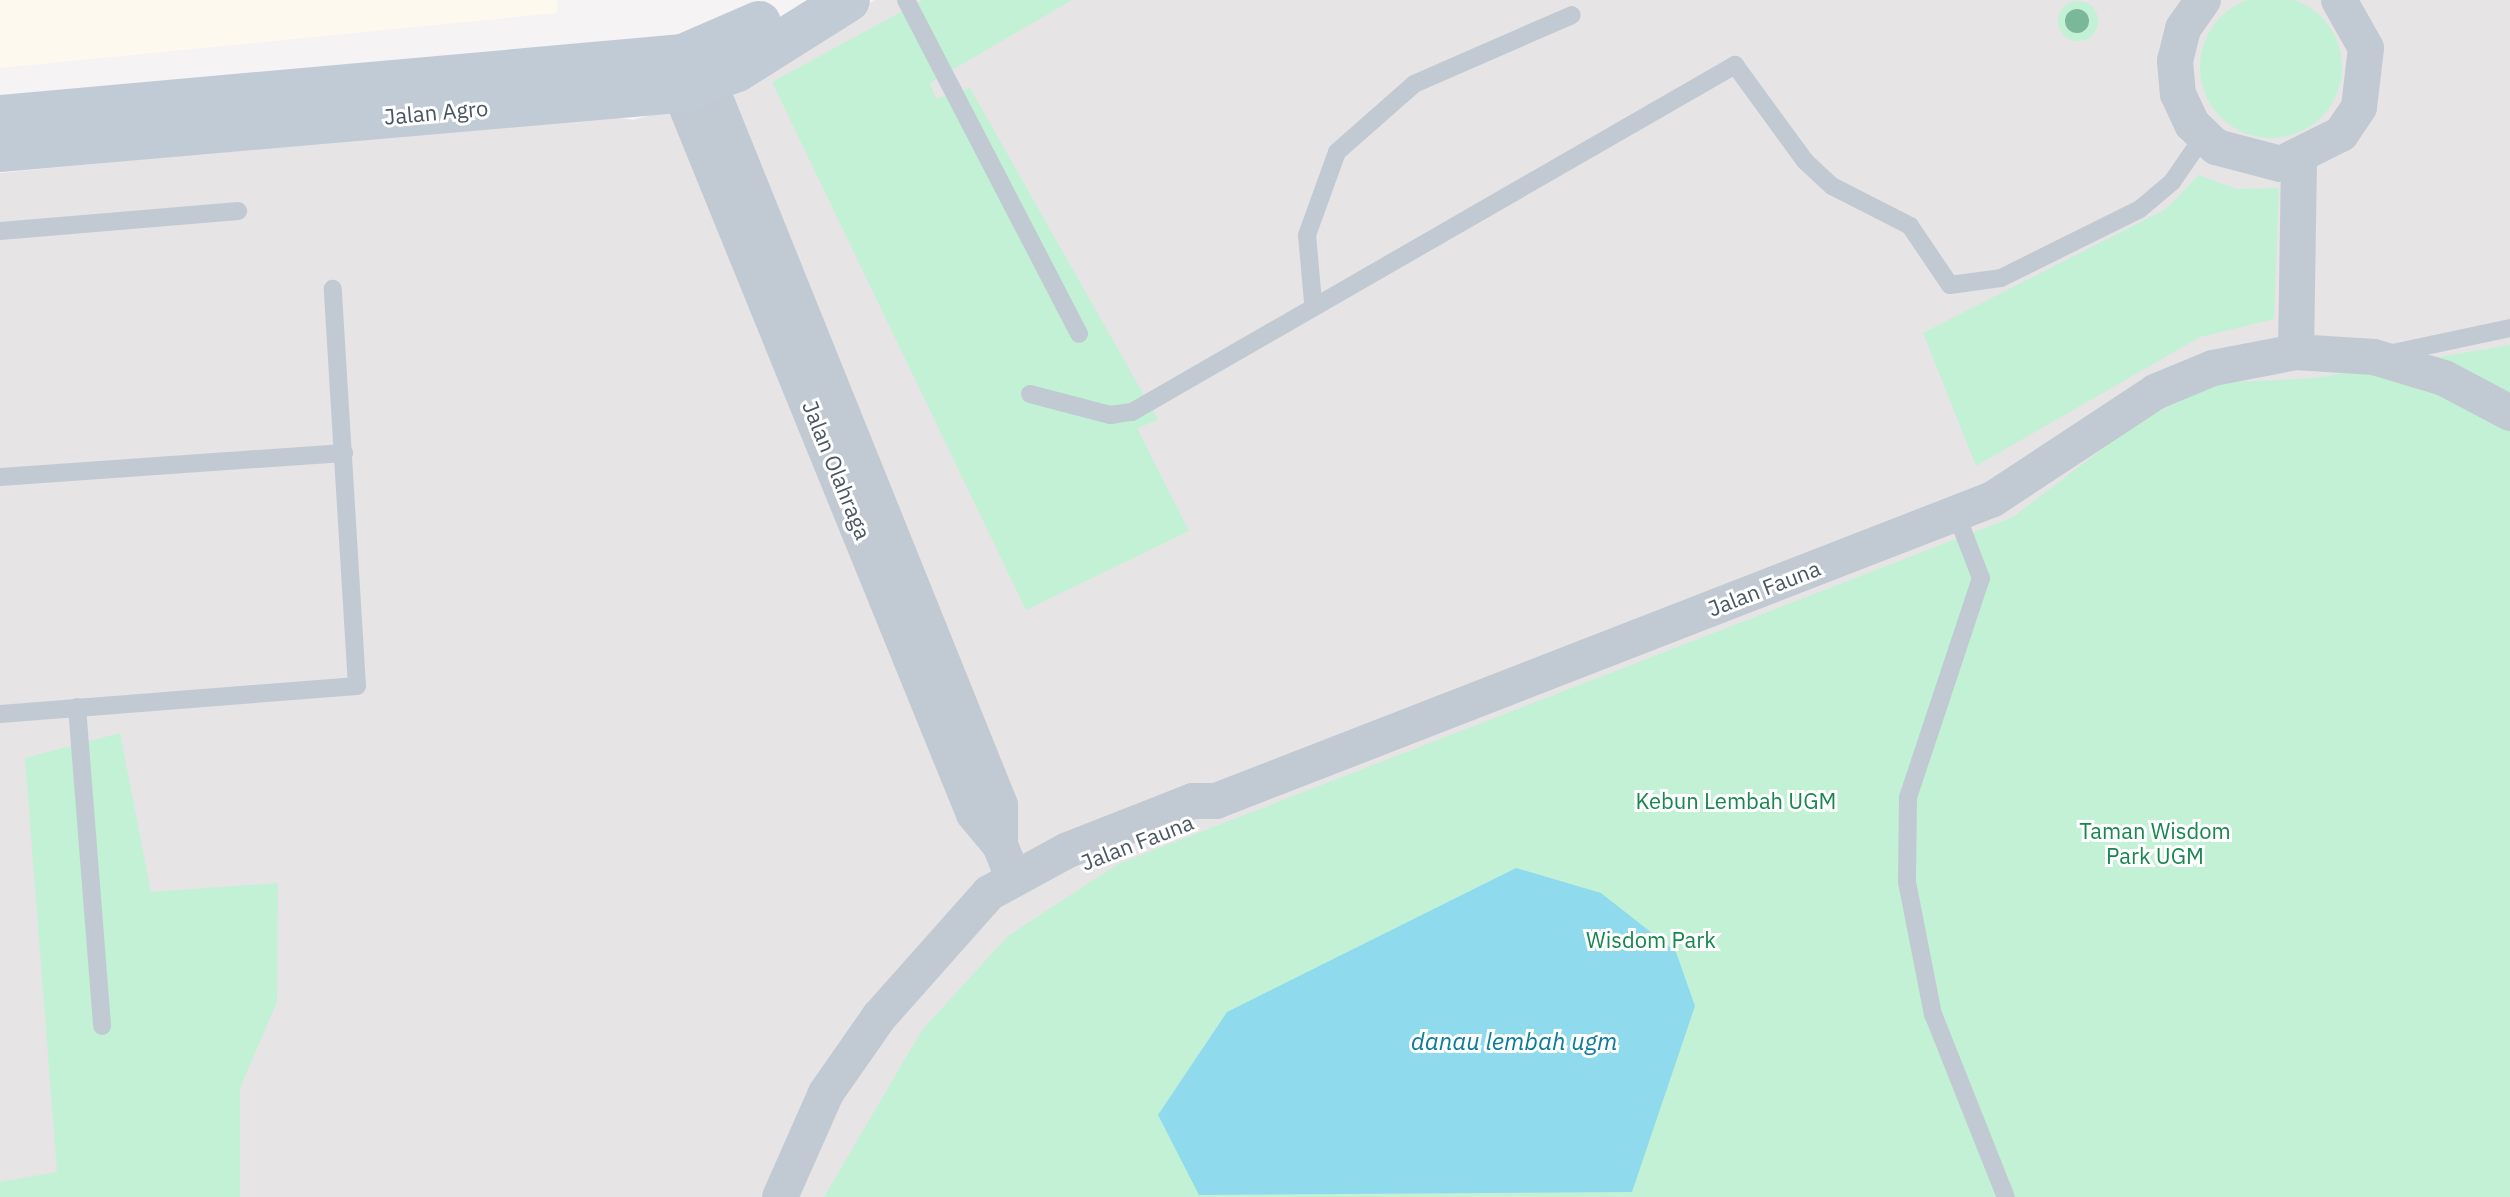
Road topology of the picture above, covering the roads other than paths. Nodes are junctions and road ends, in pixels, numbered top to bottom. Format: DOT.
graph roads {
  1 [pos="797,0"];
  2 [pos="848,0"];
  3 [pos="906,0"];
  4 [pos="2339,0"];
  5 [pos="2198,1"];
  6 [pos="1572,15"];
  7 [pos="691,77"];
  8 [pos="0,117"];
  9 [pos="2203,137"];
  10 [pos="0,150"];
  11 [pos="2299,160"];
  12 [pos="238,211"];
  13 [pos="0,231"];
  14 [pos="333,289"];
  15 [pos="1313,302"];
  16 [pos="2510,328"];
  17 [pos="1079,334"];
  18 [pos="2296,352"];
  19 [pos="2374,357"];
  20 [pos="1030,394"];
  21 [pos="2510,413"];
  22 [pos="344,453"];
  23 [pos="0,477"];
  24 [pos="1956,513"];
  25 [pos="77,707"];
  26 [pos="0,714"];
  27 [pos="1014,879"];
  28 [pos="948,935"];
  29 [pos="102,1026"];
  30 [pos="757,1197"];
  31 [pos="780,1197"];
  32 [pos="2006,1197"];
  1 -- 7 [label="main road, Jalan Agro"];
  2 -- 7 [label="main road, Jalan Agro"];
  3 -- 17 [label="lane"];
  4 -- 11 [label="street"];
  5 -- 9 [label="street"];
  6 -- 15 [label="lane"];
  7 -- 8 [label="main road, Jalan Agro"];
  7 -- 10 [label="main road, Jalan Agro"];
  7 -- 27 [label="street, Jalan Olahraga"];
  9 -- 11 [label="street"];
  9 -- 15 [label="lane"];
  11 -- 18 [label="street"];
  12 -- 13 [label="lane"];
  14 -- 22 [label="lane"];
  15 -- 20 [label="lane"];
  16 -- 19 [label="lane"];
  18 -- 19 [label="street, Jalan Fauna"];
  18 -- 24 [label="street, Jalan Fauna"];
  19 -- 21 [label="street, Jalan Fauna"];
  22 -- 23 [label="lane"];
  22 -- 25 [label="lane"];
  24 -- 27 [label="street, Jalan Fauna"];
  24 -- 32 [label="lane"];
  25 -- 26 [label="lane"];
  25 -- 29 [label="lane"];
  27 -- 28 [label="street"];
  28 -- 30 [label="street"];
  28 -- 31 [label="street"];
}
